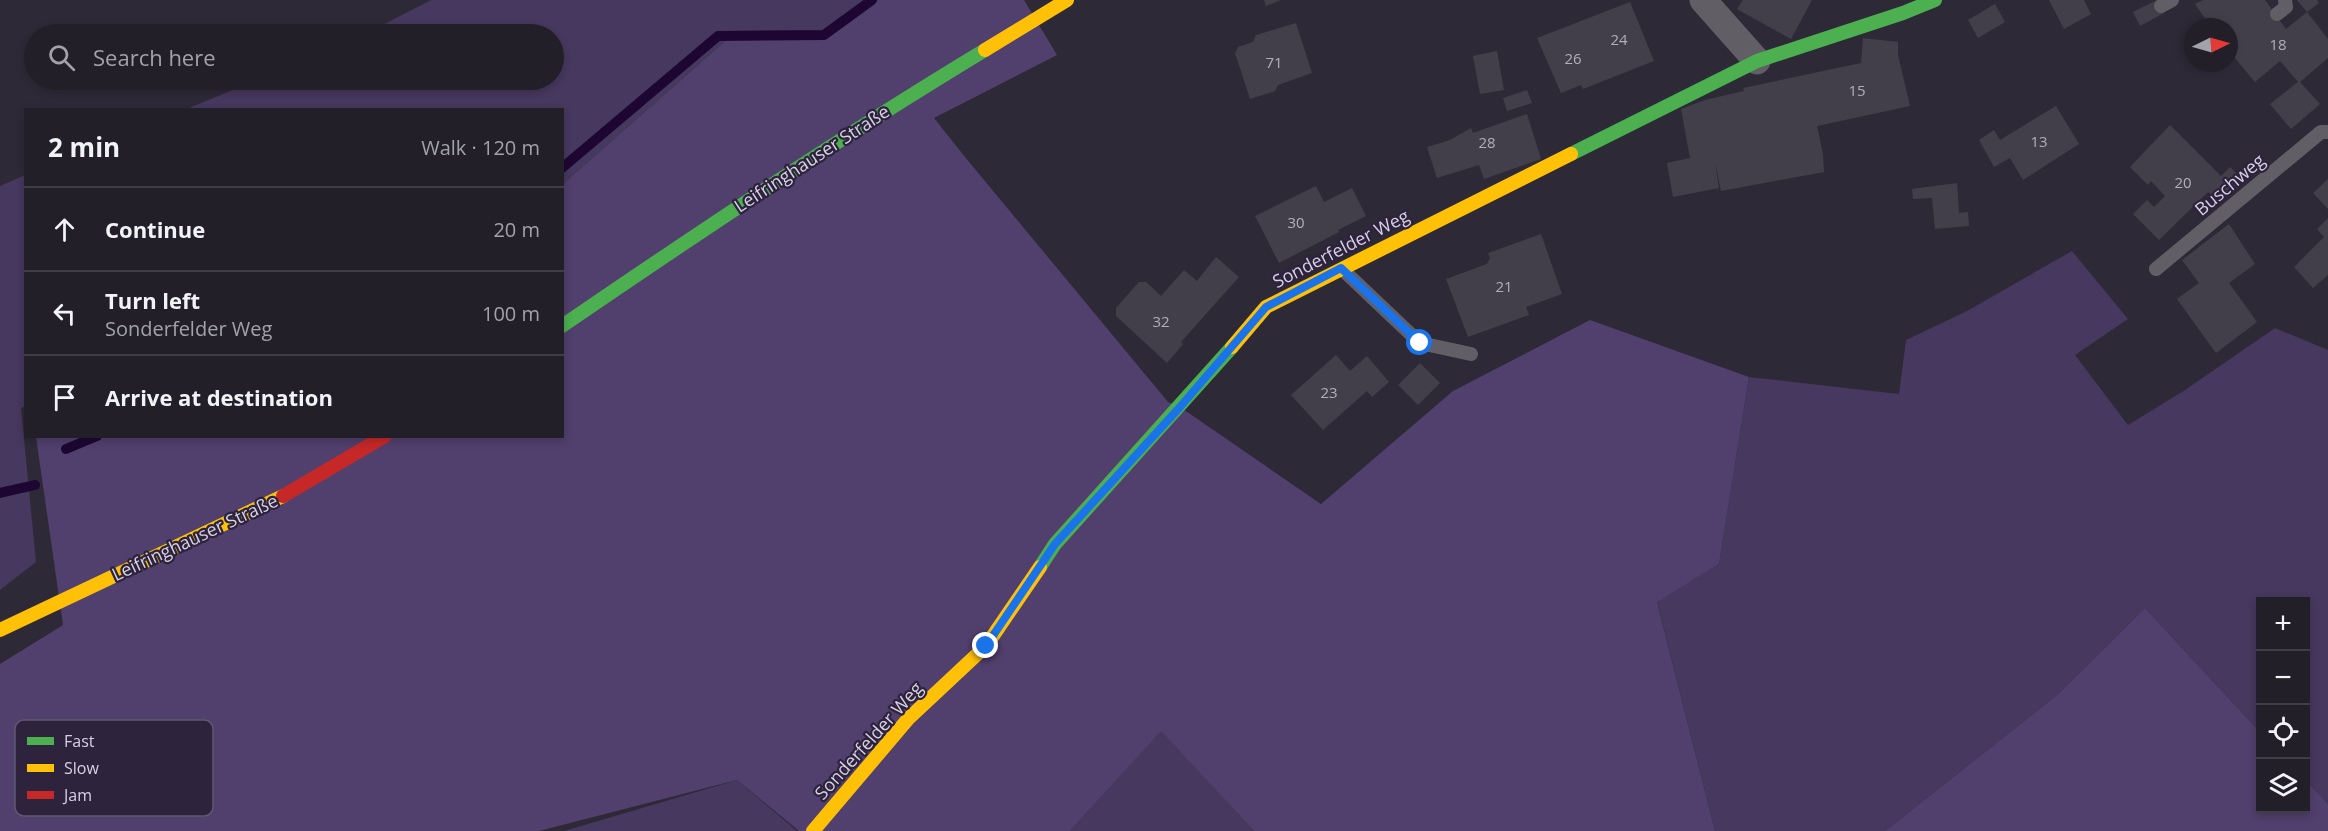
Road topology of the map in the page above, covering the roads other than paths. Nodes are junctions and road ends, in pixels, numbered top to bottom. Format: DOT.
graph roads {
  1 [pos="1067,0"];
  2 [pos="1703,0"];
  3 [pos="1935,0"];
  4 [pos="2285,0"];
  5 [pos="2277,14"];
  6 [pos="1757,61"];
  7 [pos="2328,132"];
  8 [pos="1341,268"];
  9 [pos="2156,269"];
  10 [pos="564,325"];
  11 [pos="1471,354"];
  12 [pos="382,438"];
  13 [pos="0,630"];
  14 [pos="813,831"];
  1 -- 10 [label="street, Leifringhauser Straße"];
  2 -- 6 [label="street"];
  3 -- 6 [label="street, Sonderfelder Weg"];
  4 -- 5 [label="lane"];
  6 -- 8 [label="street, Sonderfelder Weg"];
  7 -- 9 [label="lane, Buschweg"];
  8 -- 11 [label="lane"];
  8 -- 14 [label="street, Sonderfelder Weg"];
  12 -- 13 [label="street, Leifringhauser Straße"];
}
